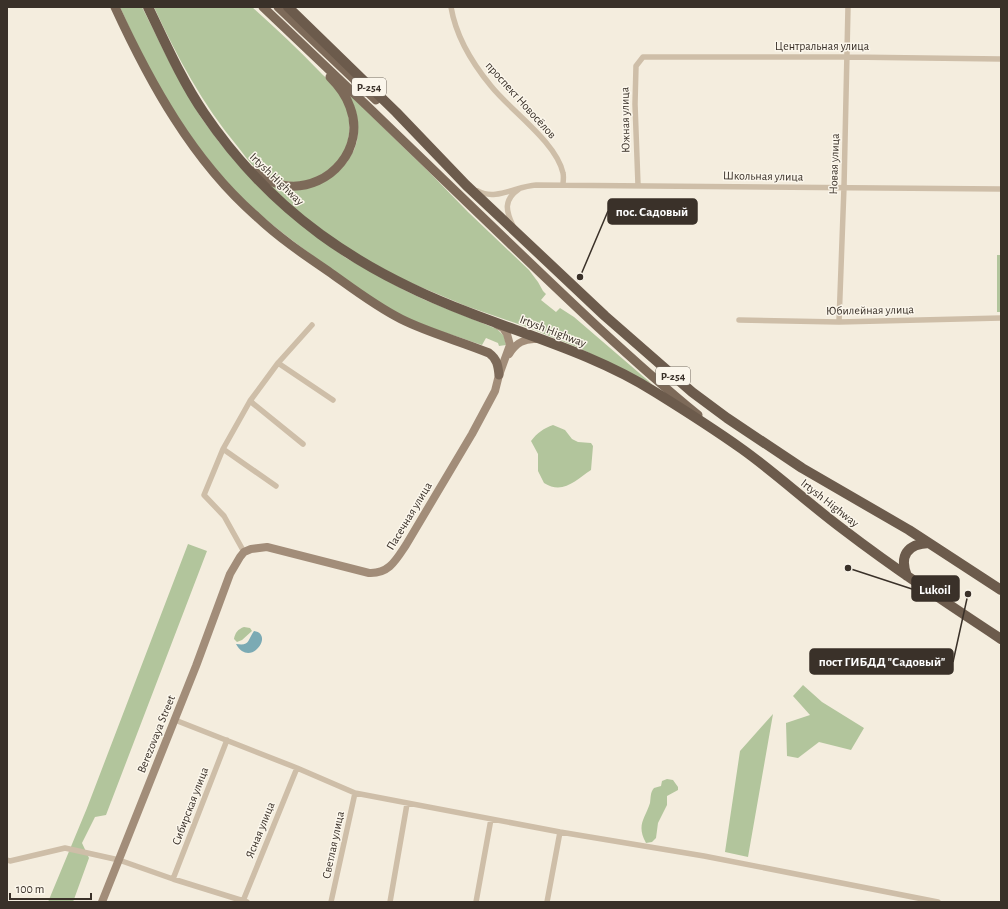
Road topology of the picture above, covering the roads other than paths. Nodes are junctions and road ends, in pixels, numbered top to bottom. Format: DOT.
graph roads {
  1 [pos="115,7"];
  2 [pos="148,7"];
  3 [pos="257,7"];
  4 [pos="263,7"];
  5 [pos="278,7"];
  6 [pos="288,7"];
  7 [pos="451,7"];
  8 [pos="848,7"];
  9 [pos="643,57"];
  10 [pos="848,57"];
  11 [pos="1001,59"];
  12 [pos="242,163"];
  13 [pos="449,168"];
  14 [pos="466,185"];
  15 [pos="563,185"];
  16 [pos="638,185"];
  17 [pos="524,186"];
  18 [pos="844,187"];
  19 [pos="1001,189"];
  20 [pos="515,231"];
  21 [pos="437,300"];
  22 [pos="1001,318"];
  23 [pos="739,320"];
  24 [pos="839,322"];
  25 [pos="312,325"];
  26 [pos="541,339"];
  27 [pos="505,360"];
  28 [pos="278,363"];
  29 [pos="499,375"];
  30 [pos="333,400"];
  31 [pos="250,401"];
  32 [pos="304,444"];
  33 [pos="223,448"];
  34 [pos="742,450"];
  35 [pos="276,486"];
  36 [pos="929,543"];
  37 [pos="244,552"];
  38 [pos="907,576"];
  39 [pos="1001,590"];
  40 [pos="1001,639"];
  41 [pos="175,720"];
  42 [pos="227,740"];
  43 [pos="297,768"];
  44 [pos="355,793"];
  45 [pos="408,804"];
  46 [pos="491,819"];
  47 [pos="560,832"];
  48 [pos="7,860"];
  49 [pos="119,860"];
  50 [pos="173,879"];
  51 [pos="102,902"];
  52 [pos="245,902"];
  53 [pos="332,902"];
  54 [pos="390,902"];
  55 [pos="476,902"];
  56 [pos="546,902"];
  57 [pos="938,902"];
  1 -- 29 [label="main road"];
  2 -- 12 [label="highway, Irtysh Highway / Р-254"];
  3 -- 12 [label="main road"];
  4 -- 34 [label="main road"];
  5 -- 13 [label="main road"];
  6 -- 13 [label="highway, Irtysh Highway / Р-254"];
  7 -- 15 [label="street, проспект Новосёлов"];
  8 -- 10 [label="street, Новая улица"];
  9 -- 10 [label="street, Центральная улица"];
  9 -- 16 [label="street, Южная улица"];
  10 -- 11 [label="street, Центральная улица"];
  10 -- 18 [label="street, Новая улица"];
  12 -- 21 [label="highway, Irtysh Highway / Р-254"];
  13 -- 14 [label="highway, Irtysh Highway / Р-254"];
  14 -- 17 [label="street, Школьная улица"];
  14 -- 20 [label="highway, Irtysh Highway / Р-254"];
  15 -- 16 [label="street, Школьная улица"];
  15 -- 17 [label="street, Школьная улица"];
  16 -- 18 [label="street, Школьная улица"];
  17 -- 20 [label="street"];
  18 -- 19 [label="street, Школьная улица"];
  18 -- 24 [label="street, Новая улица"];
  20 -- 36 [label="highway, Irtysh Highway / Р-254"];
  21 -- 26 [label="highway, Irtysh Highway / Р-254"];
  21 -- 27 [label="main road"];
  22 -- 24 [label="street, Юбилейная улица"];
  23 -- 24 [label="street, Юбилейная улица"];
  25 -- 28 [label="street"];
  26 -- 27 [label="main road"];
  26 -- 34 [label="highway, Irtysh Highway / Р-254"];
  27 -- 29 [label="main road, Пасечная улица"];
  28 -- 30 [label="street"];
  28 -- 31 [label="street"];
  29 -- 37 [label="main road, Пасечная улица"];
  31 -- 32 [label="street"];
  31 -- 33 [label="street"];
  33 -- 35 [label="street"];
  33 -- 37 [label="street"];
  34 -- 38 [label="highway, Irtysh Highway / Р-254"];
  36 -- 38 [label="highway"];
  36 -- 39 [label="highway, Irtysh Highway / Р-254"];
  37 -- 41 [label="main road, Berezovaya Street"];
  38 -- 40 [label="highway, Irtysh Highway / Р-254"];
  41 -- 42 [label="street"];
  41 -- 49 [label="main road, Berezovaya Street"];
  42 -- 43 [label="street"];
  42 -- 50 [label="street, Сибирская улица"];
  43 -- 44 [label="street"];
  43 -- 52 [label="street, Ясная улица"];
  44 -- 45 [label="street"];
  44 -- 53 [label="street, Светлая улица"];
  45 -- 46 [label="street"];
  45 -- 54 [label="street"];
  46 -- 47 [label="street"];
  46 -- 55 [label="street"];
  47 -- 56 [label="street"];
  47 -- 57 [label="street"];
  48 -- 49 [label="street"];
  49 -- 50 [label="street"];
  49 -- 51 [label="main road, Berezovaya Street"];
  50 -- 52 [label="street"];
}
